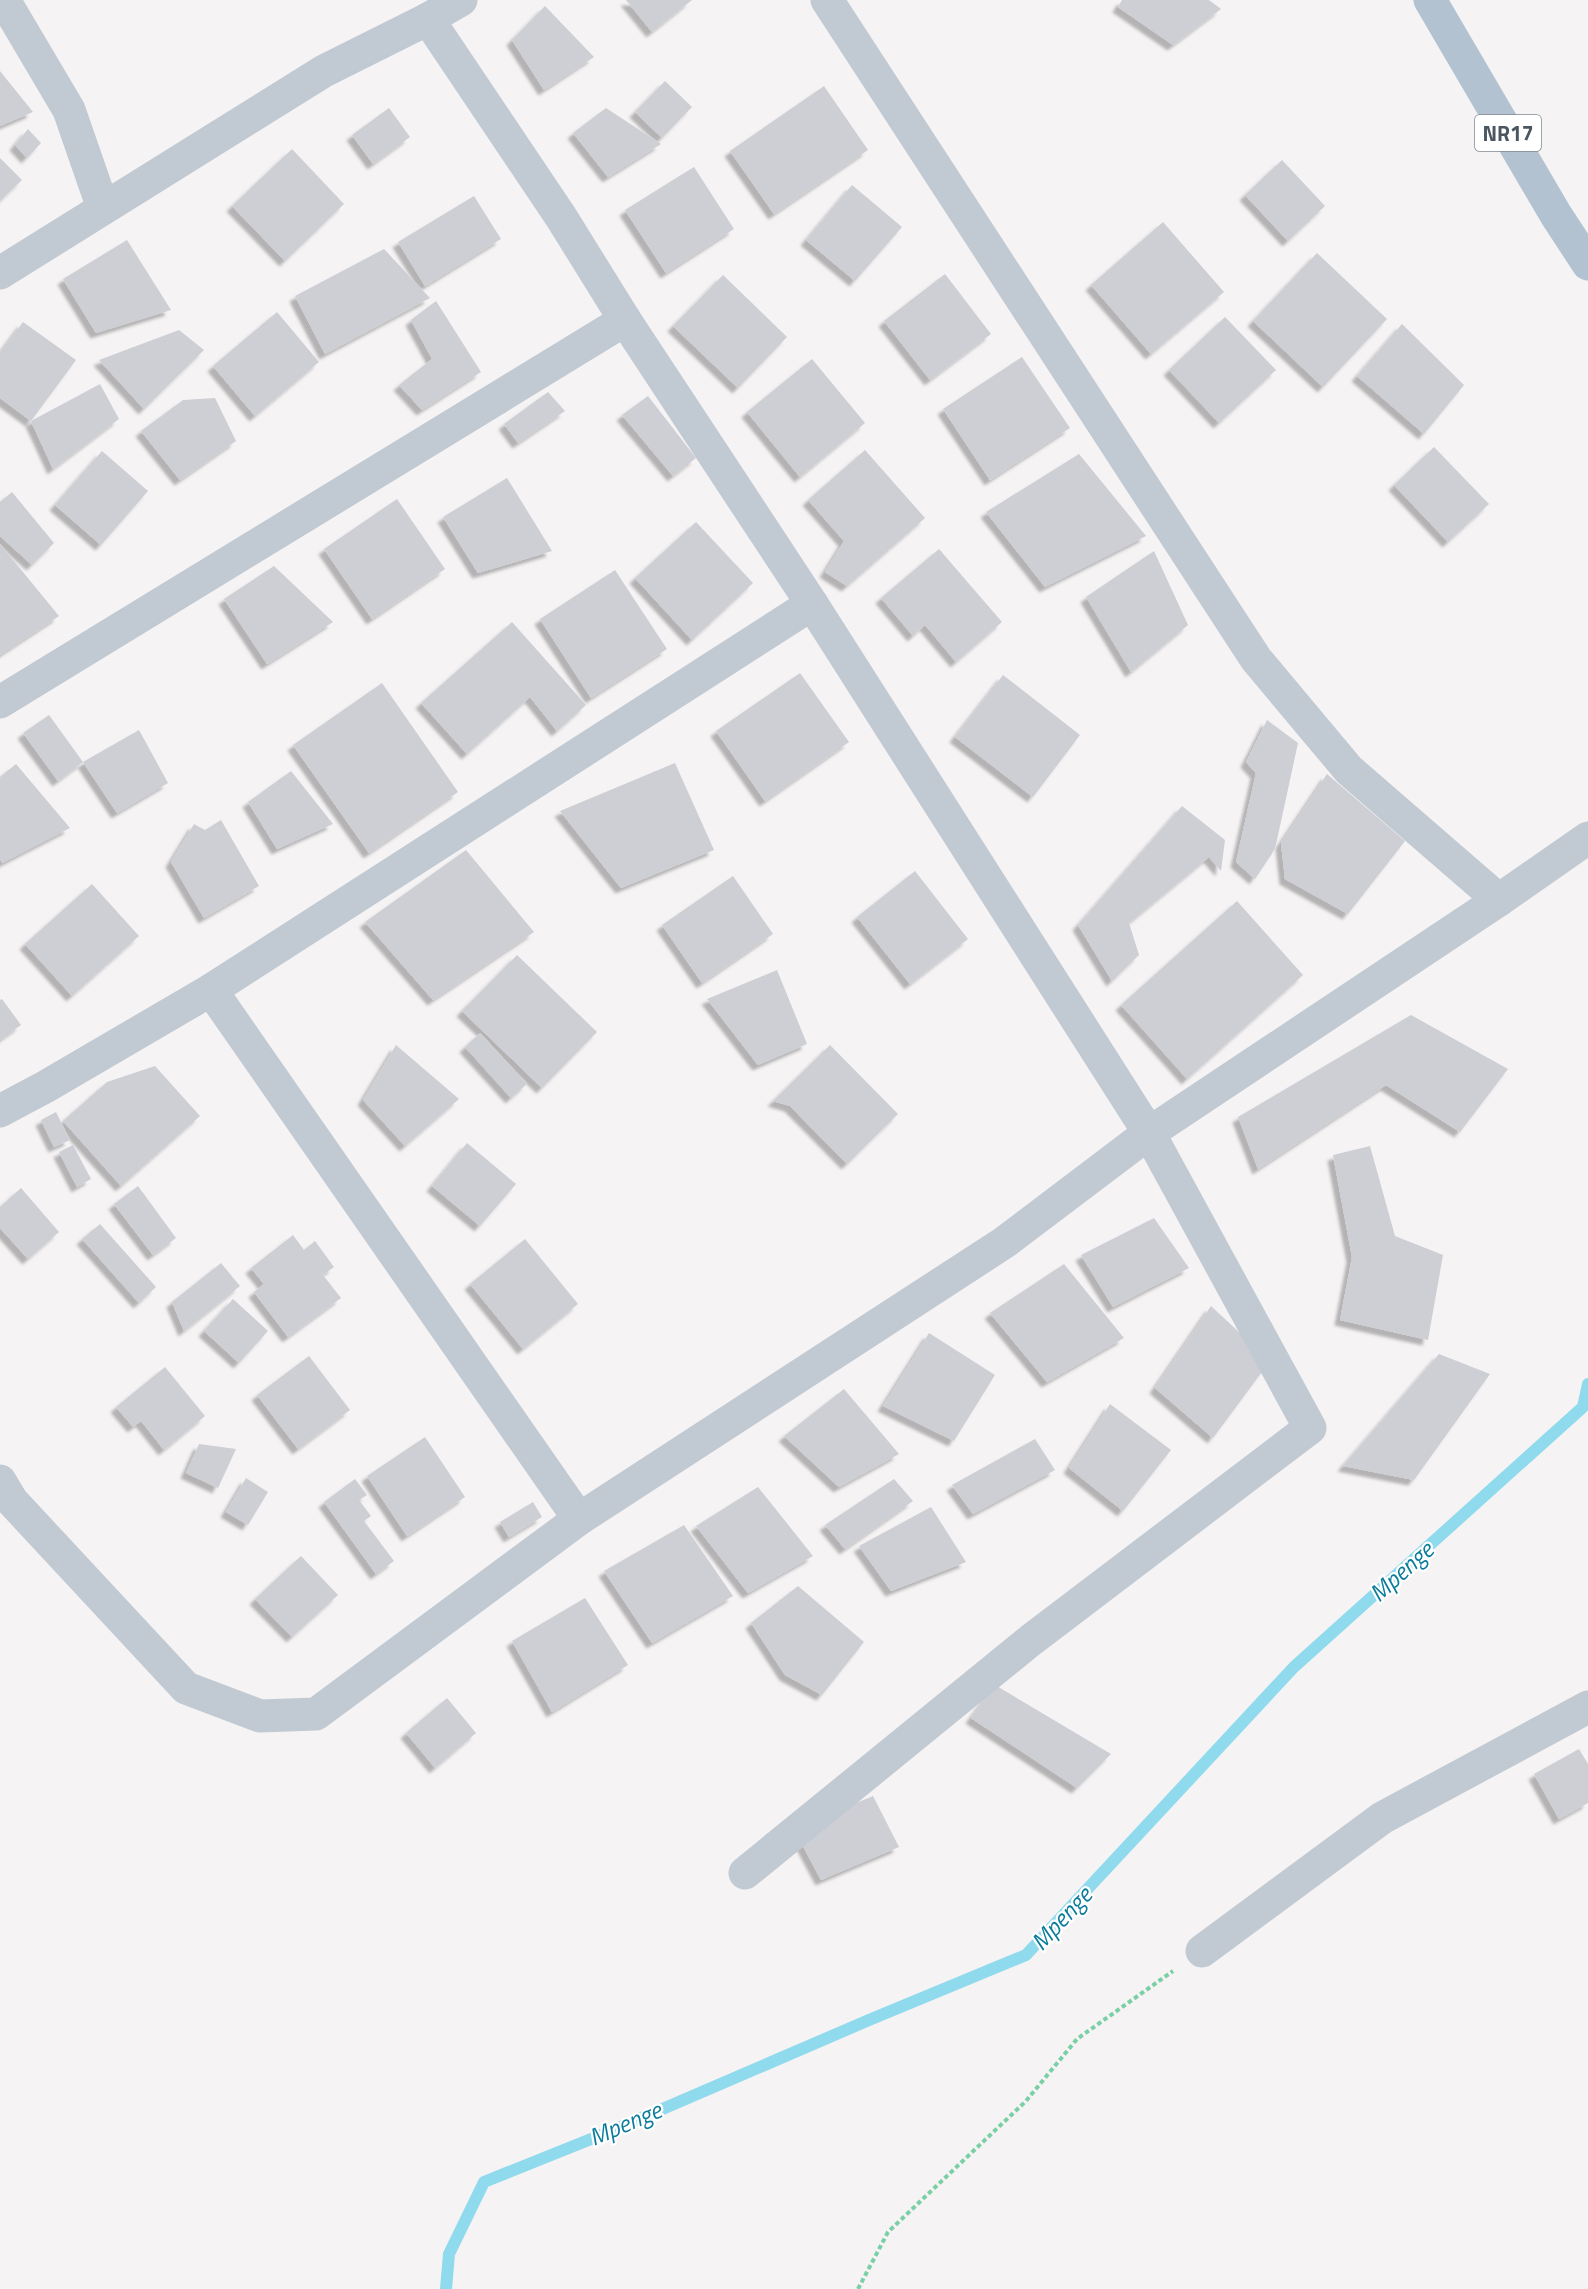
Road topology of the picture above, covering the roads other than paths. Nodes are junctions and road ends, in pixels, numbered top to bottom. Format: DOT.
graph roads {
  1 [pos="4,0"];
  2 [pos="461,0"];
  3 [pos="827,0"];
  4 [pos="1430,0"];
  5 [pos="428,19"];
  6 [pos="103,208"];
  7 [pos="1588,264"];
  8 [pos="0,273"];
  9 [pos="625,320"];
  10 [pos="812,604"];
  11 [pos="0,702"];
  12 [pos="1588,838"];
  13 [pos="1499,900"];
  14 [pos="211,990"];
  15 [pos="0,1111"];
  16 [pos="1149,1133"];
  17 [pos="4,1497"];
  18 [pos="579,1519"];
  19 [pos="1588,1707"];
  20 [pos="745,1873"];
  21 [pos="1202,1951"];
  1 -- 6 [label="street"];
  2 -- 5 [label="street"];
  3 -- 13 [label="street"];
  4 -- 7 [label="main road, NR17"];
  5 -- 6 [label="street"];
  5 -- 9 [label="street"];
  6 -- 8 [label="street"];
  9 -- 10 [label="street"];
  9 -- 11 [label="street"];
  10 -- 14 [label="street"];
  10 -- 16 [label="street"];
  12 -- 13 [label="street"];
  13 -- 16 [label="street"];
  14 -- 15 [label="street"];
  14 -- 18 [label="street"];
  16 -- 18 [label="street"];
  16 -- 20 [label="street"];
  17 -- 18 [label="street"];
  19 -- 21 [label="street"];
}
